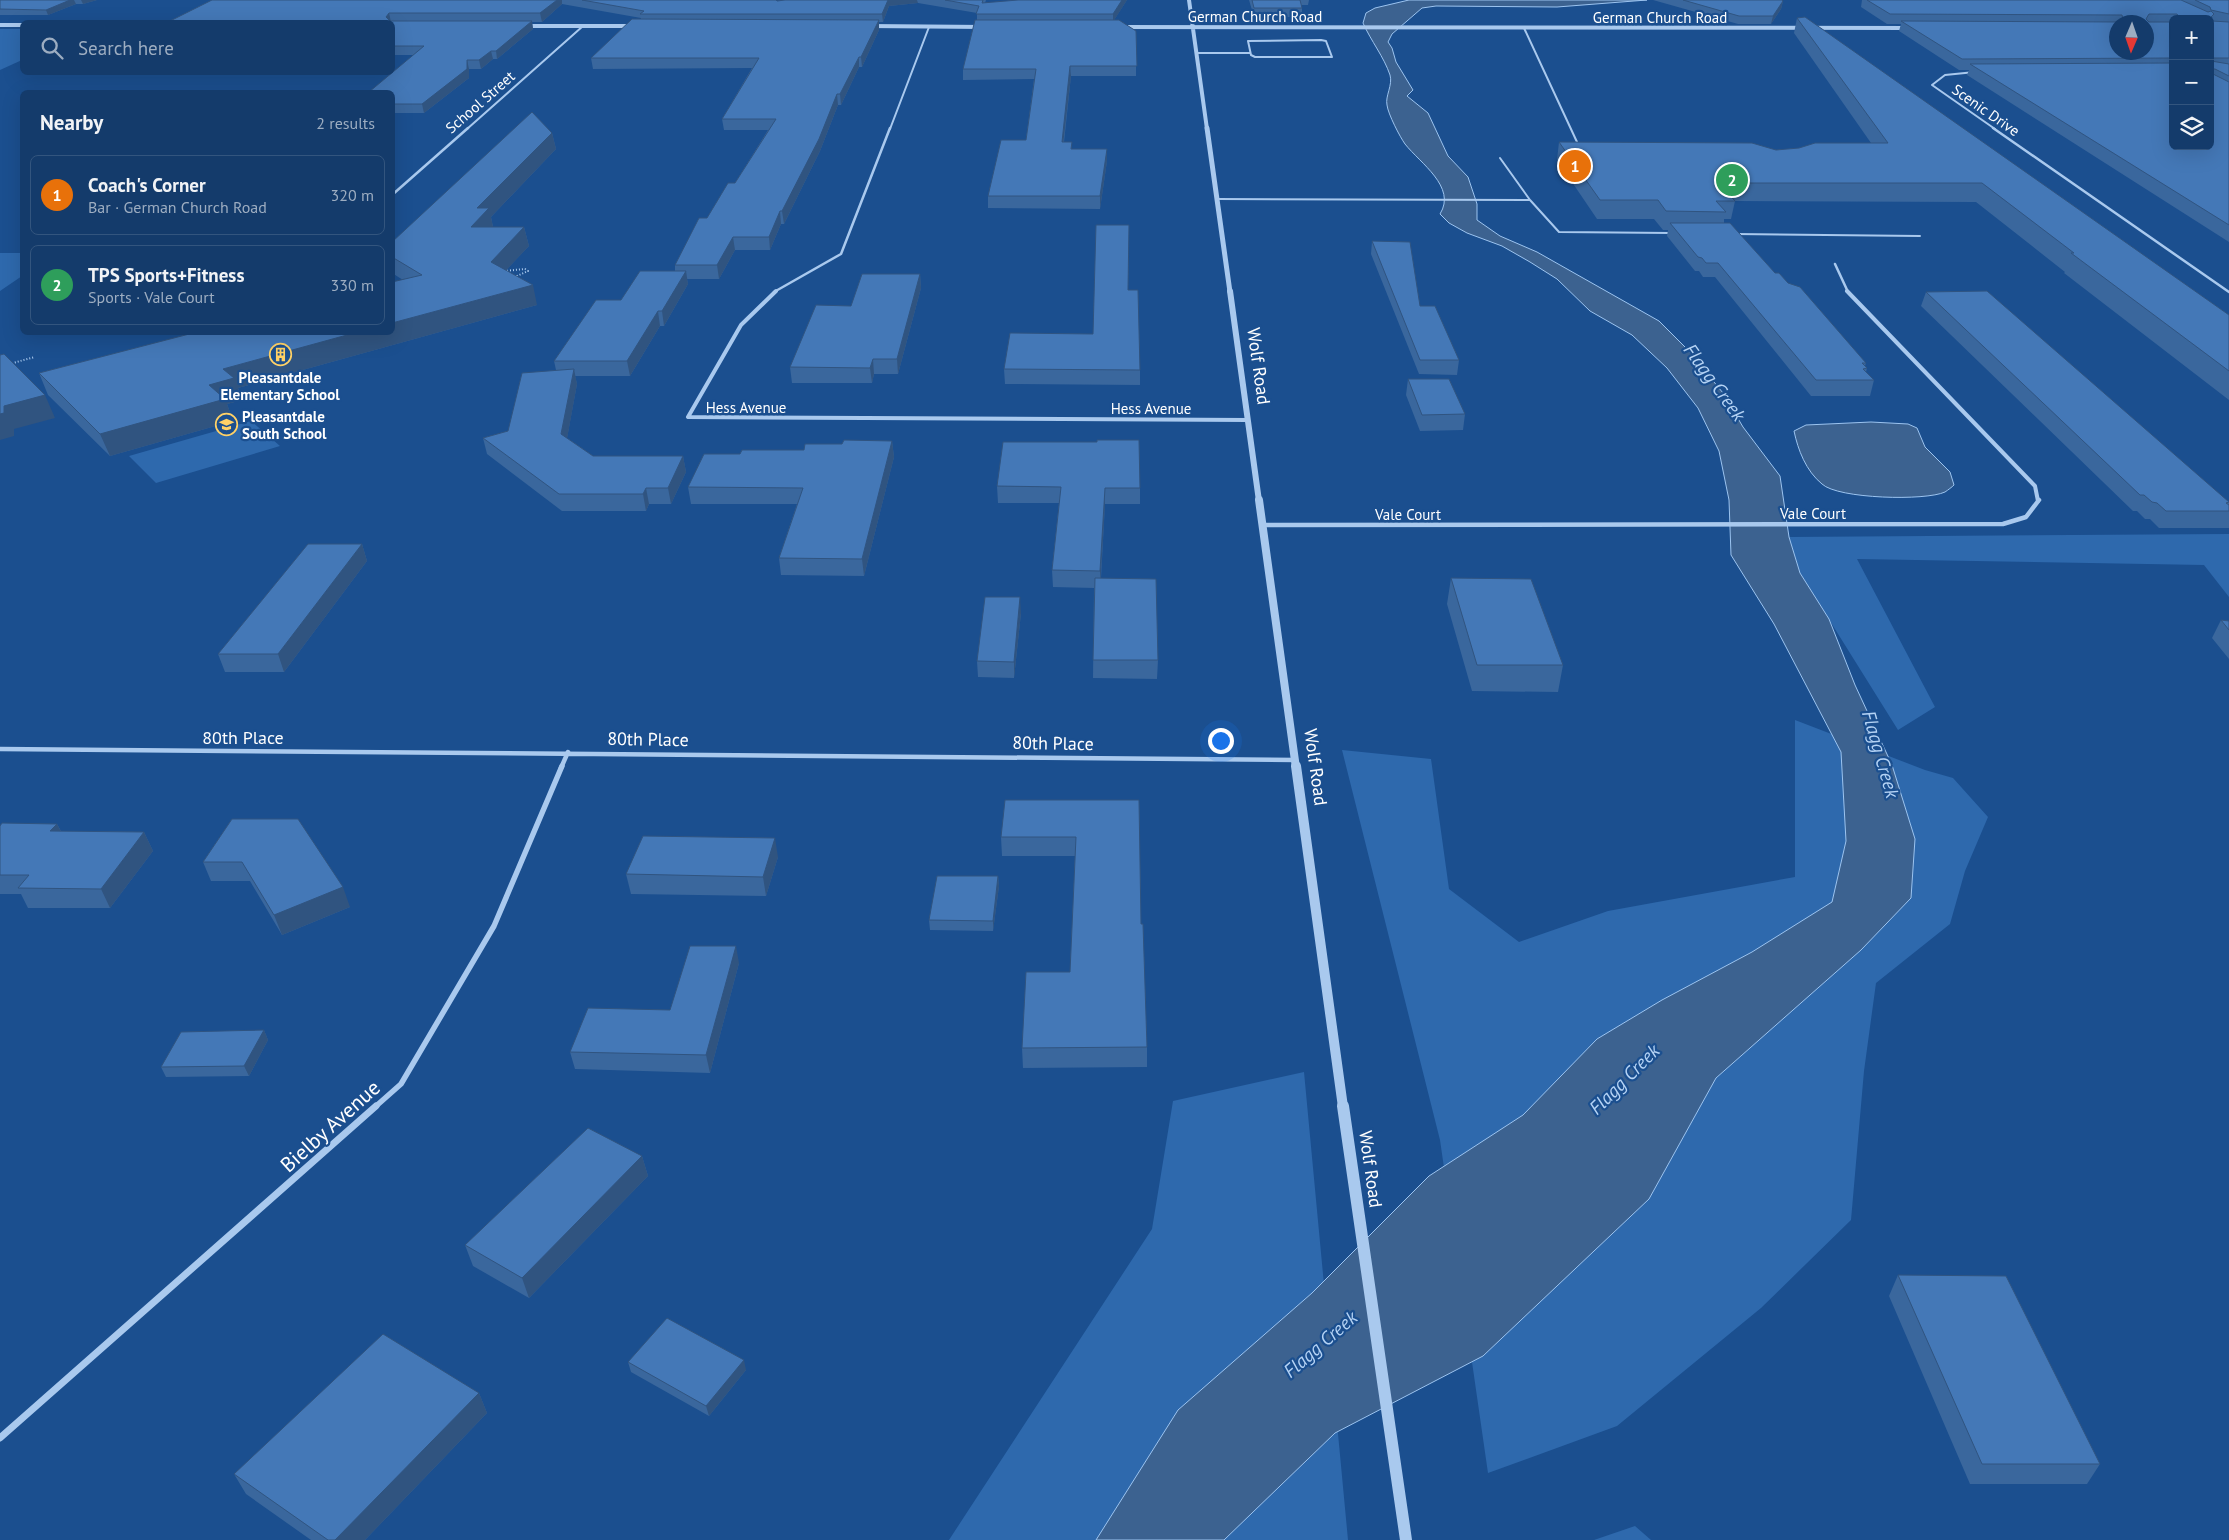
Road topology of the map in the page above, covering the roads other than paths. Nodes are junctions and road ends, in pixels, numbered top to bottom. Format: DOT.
graph roads {
  1 [pos="1189,0"];
  2 [pos="0,24"];
  3 [pos="20,25"];
  4 [pos="516,26"];
  5 [pos="583,26"];
  6 [pos="641,26"];
  7 [pos="860,26"];
  8 [pos="929,27"];
  9 [pos="988,27"];
  10 [pos="1114,27"];
  11 [pos="1192,27"];
  12 [pos="1524,28"];
  13 [pos="1919,28"];
  14 [pos="1196,53"];
  15 [pos="1251,54"];
  16 [pos="1980,72"];
  17 [pos="1577,142"];
  18 [pos="1500,158"];
  19 [pos="395,192"];
  20 [pos="1217,199"];
  21 [pos="1530,200"];
  22 [pos="1676,234"];
  23 [pos="1734,234"];
  24 [pos="1920,236"];
  25 [pos="1835,264"];
  26 [pos="2229,292"];
  27 [pos="1248,420"];
  28 [pos="1263,525"];
  29 [pos="0,749"];
  30 [pos="568,752"];
  31 [pos="1296,760"];
  32 [pos="0,1438"];
  33 [pos="1406,1540"];
  1 -- 11 [label="street, Wolf Road"];
  2 -- 3 [label="street"];
  4 -- 5 [label="street"];
  5 -- 6 [label="street"];
  5 -- 19 [label="street, School Street"];
  7 -- 8 [label="street"];
  8 -- 9 [label="street"];
  8 -- 27 [label="street, Hess Avenue"];
  10 -- 11 [label="street, German Church Road"];
  11 -- 12 [label="street, German Church Road"];
  11 -- 14 [label="street, Wolf Road"];
  12 -- 13 [label="street, German Church Road"];
  12 -- 17 [label="lane"];
  14 -- 15 [label="lane"];
  14 -- 20 [label="street, Wolf Road"];
  15 -- 15 [label="lane"];
  16 -- 26 [label="street, Scenic Drive"];
  18 -- 21 [label="lane"];
  20 -- 21 [label="lane"];
  20 -- 27 [label="street, Wolf Road"];
  21 -- 22 [label="lane"];
  23 -- 24 [label="lane"];
  25 -- 28 [label="street, Vale Court"];
  27 -- 28 [label="street, Wolf Road"];
  28 -- 31 [label="street, Wolf Road"];
  29 -- 30 [label="street, 80th Place"];
  30 -- 31 [label="street, 80th Place"];
  30 -- 32 [label="street, Bielby Avenue"];
  31 -- 33 [label="street, Wolf Road"];
}
